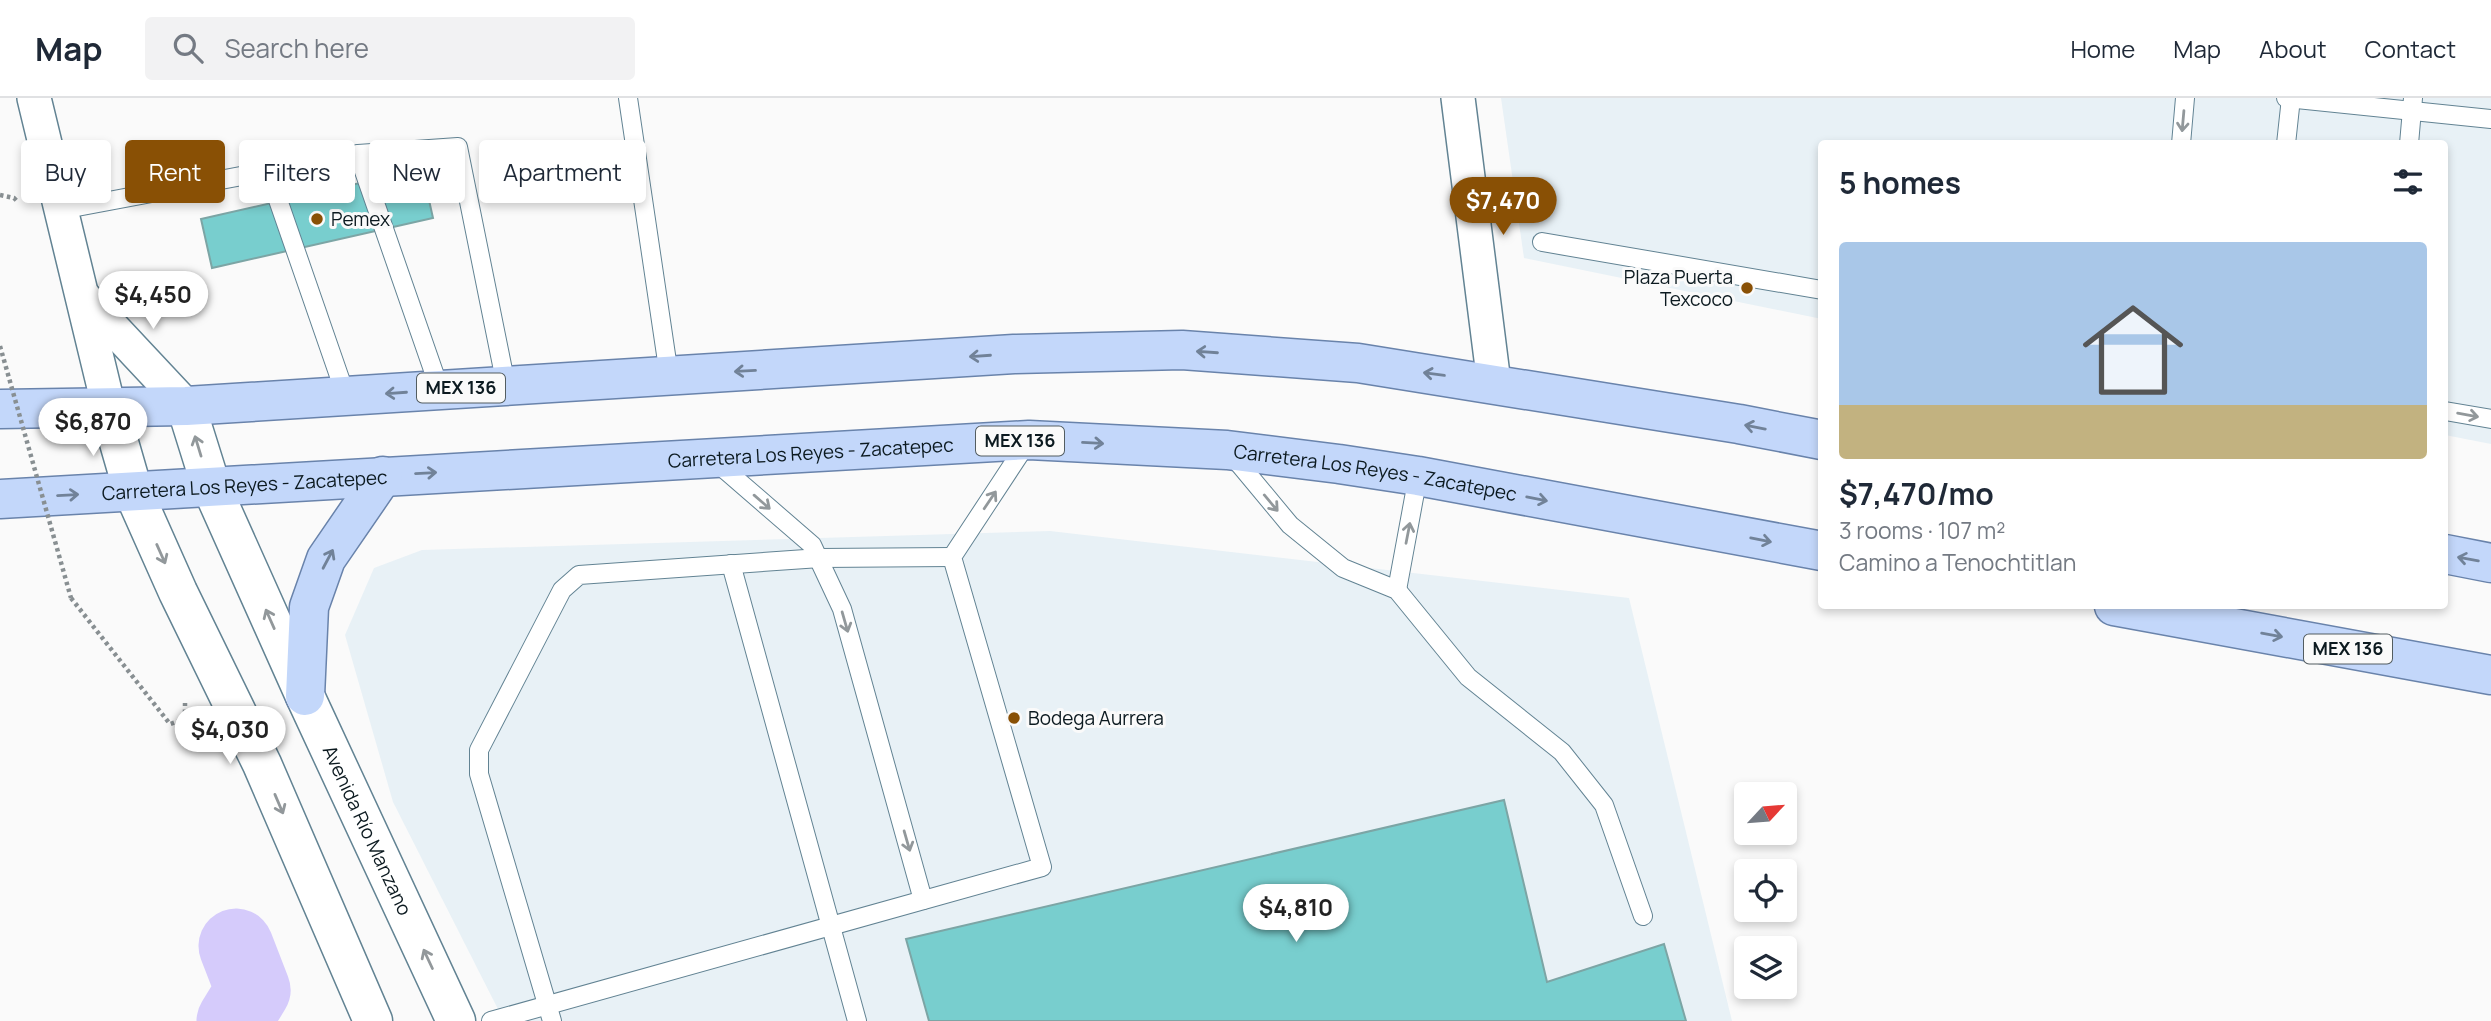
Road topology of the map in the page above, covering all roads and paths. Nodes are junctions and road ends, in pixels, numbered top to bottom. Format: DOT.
graph roads {
  1 [pos="34,98"];
  2 [pos="628,98"];
  3 [pos="1458,98"];
  4 [pos="2185,98"];
  5 [pos="2286,98"];
  6 [pos="2291,98"];
  7 [pos="2413,105"];
  8 [pos="2491,119"];
  9 [pos="2181,140"];
  10 [pos="2286,140"];
  11 [pos="2409,140"];
  12 [pos="358,154"];
  13 [pos="355,155"];
  14 [pos="239,176"];
  15 [pos="279,203"];
  16 [pos="61,210"];
  17 [pos="1542,242"];
  18 [pos="1818,289"];
  19 [pos="81,294"];
  20 [pos="0,346"];
  21 [pos="669,375"];
  22 [pos="1494,383"];
  23 [pos="506,385"];
  24 [pos="440,390"];
  25 [pos="346,396"];
  26 [pos="186,406"];
  27 [pos="109,408"];
  28 [pos="0,409"];
  29 [pos="2448,412"];
  30 [pos="2491,419"];
  31 [pos="1818,439"];
  32 [pos="1029,440"];
  33 [pos="1227,450"];
  34 [pos="711,457"];
  35 [pos="383,476"];
  36 [pos="1418,476"];
  37 [pos="211,486"];
  38 [pos="134,491"];
  39 [pos="0,499"];
  40 [pos="1818,550"];
  41 [pos="2448,555"];
  42 [pos="952,557"];
  43 [pos="820,558"];
  44 [pos="2491,563"];
  45 [pos="731,564"];
  46 [pos="1397,590"];
  47 [pos="2130,609"];
  48 [pos="2491,675"];
  49 [pos="184,693"];
  50 [pos="305,696"];
  51 [pos="923,900"];
  52 [pos="1643,916"];
  53 [pos="830,926"];
  54 [pos="550,1013"];
  55 [pos="373,1021"];
  56 [pos="456,1021"];
  57 [pos="491,1021"];
  58 [pos="857,1021"];
  1 -- 16 [label="street"];
  2 -- 21 [label="lane"];
  3 -- 22 [label="street"];
  4 -- 9 [label="lane, one-way"];
  5 -- 6 [label="lane"];
  6 -- 7 [label="lane"];
  6 -- 10 [label="lane"];
  7 -- 8 [label="lane"];
  7 -- 11 [label="lane"];
  12 -- 13 [label="lane"];
  12 -- 23 [label="lane"];
  12 -- 24 [label="lane"];
  14 -- 16 [label="lane"];
  15 -- 25 [label="lane"];
  16 -- 19 [label="street"];
  17 -- 18 [label="lane"];
  19 -- 26 [label="street"];
  19 -- 27 [label="street"];
  20 -- 49 [label="path, bridge"];
  22 -- 21 [label="main road, MEX 136, one-way"];
  21 -- 23 [label="main road, MEX 136"];
  31 -- 22 [label="main road, MEX 136, one-way"];
  23 -- 24 [label="main road, MEX 136"];
  24 -- 25 [label="main road, MEX 136, one-way"];
  25 -- 26 [label="main road, MEX 136"];
  26 -- 27 [label="main road, MEX 136"];
  37 -- 26 [label="main road, Avenida Río Manzano, one-way"];
  27 -- 28 [label="main road, MEX 136"];
  27 -- 38 [label="main road"];
  29 -- 30 [label="lane, one-way"];
  32 -- 33 [label="main road, Carretera Los Reyes - Zacatepec / MEX 136, one-way"];
  32 -- 34 [label="main road, Carretera Los Reyes - Zacatepec / MEX 136"];
  42 -- 32 [label="lane, one-way"];
  33 -- 36 [label="main road, Carretera Los Reyes - Zacatepec / MEX 136"];
  33 -- 46 [label="lane, one-way"];
  35 -- 34 [label="main road, Carretera Los Reyes - Zacatepec / MEX 136, one-way"];
  34 -- 43 [label="lane, one-way"];
  35 -- 37 [label="main road, Carretera Los Reyes - Zacatepec / MEX 136"];
  50 -- 35 [label="main road, one-way"];
  36 -- 40 [label="main road, Carretera Los Reyes - Zacatepec / MEX 136, one-way"];
  46 -- 36 [label="lane, one-way"];
  37 -- 38 [label="main road, Carretera Los Reyes - Zacatepec / MEX 136"];
  50 -- 37 [label="main road, Avenida Río Manzano, one-way"];
  39 -- 38 [label="main road, Carretera Los Reyes - Zacatepec / MEX 136, one-way"];
  38 -- 55 [label="main road, one-way"];
  44 -- 41 [label="main road, one-way"];
  42 -- 43 [label="lane"];
  42 -- 51 [label="lane"];
  43 -- 45 [label="lane"];
  43 -- 51 [label="lane, one-way"];
  45 -- 53 [label="lane"];
  45 -- 54 [label="lane"];
  46 -- 52 [label="lane"];
  47 -- 48 [label="main road, MEX 136, one-way"];
  56 -- 50 [label="main road, Avenida Río Manzano, one-way"];
  51 -- 53 [label="lane"];
  53 -- 54 [label="lane"];
  53 -- 58 [label="lane"];
  54 -- 57 [label="lane"];
}
